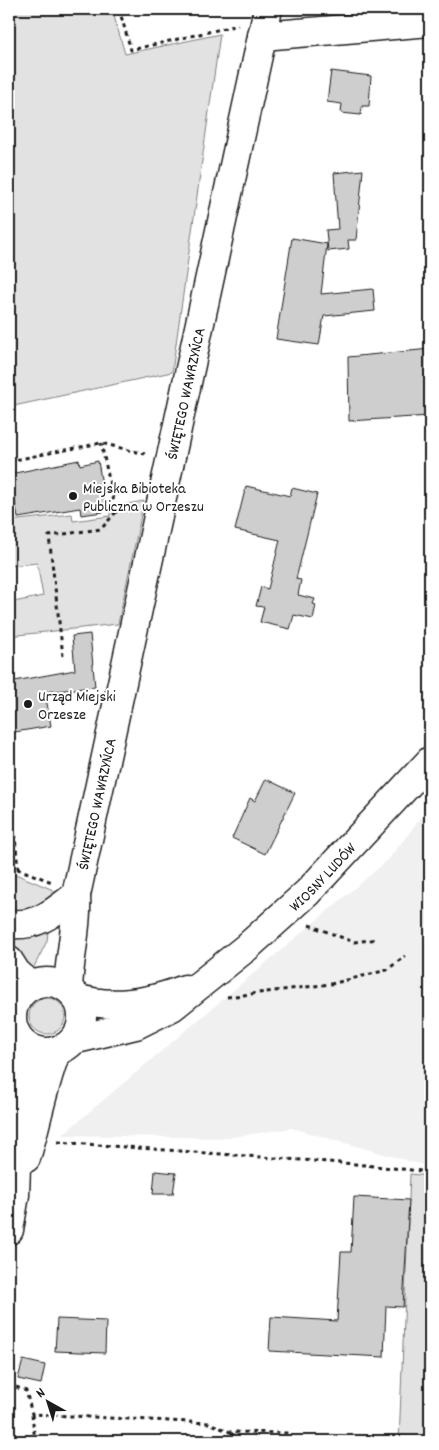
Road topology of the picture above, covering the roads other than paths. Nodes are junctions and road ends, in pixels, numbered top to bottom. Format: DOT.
graph roads {
  1 [pos="268,9"];
  2 [pos="430,22"];
  3 [pos="251,30"];
  4 [pos="430,761"];
  5 [pos="68,890"];
  6 [pos="9,924"];
  7 [pos="9,961"];
  8 [pos="55,989"];
  9 [pos="212,990"];
  10 [pos="10,1014"];
  11 [pos="26,1045"];
  12 [pos="65,1045"];
  13 [pos="15,1195"];
  14 [pos="9,1230"];
  1 -- 3 [label="street, ŚWIĘTEGO WAWRZYŃCA"];
  2 -- 3 [label="street"];
  3 -- 5 [label="street, ŚWIĘTEGO WAWRZYŃCA"];
  4 -- 9 [label="street, WIOSNY LUDÓW"];
  5 -- 6 [label="street"];
  5 -- 8 [label="street, ŚWIĘTEGO WAWRZYŃCA"];
  7 -- 8 [label="street"];
  8 -- 9 [label="street, WIOSNY LUDÓW"];
  8 -- 10 [label="street"];
  8 -- 12 [label="street"];
  9 -- 12 [label="street, WIOSNY LUDÓW"];
  10 -- 11 [label="street"];
  11 -- 12 [label="street"];
  11 -- 13 [label="street"];
  12 -- 13 [label="street"];
  13 -- 14 [label="street"];
}
